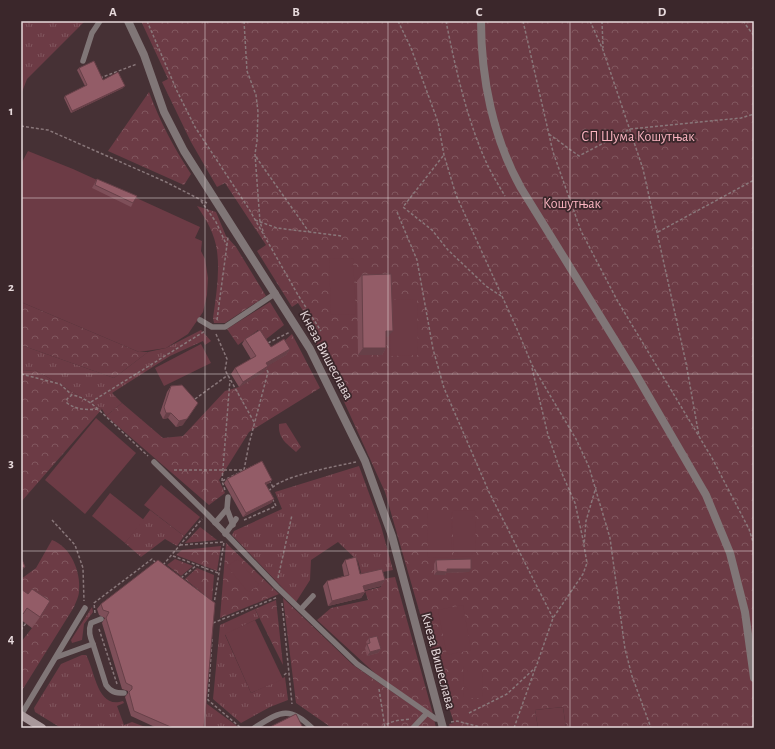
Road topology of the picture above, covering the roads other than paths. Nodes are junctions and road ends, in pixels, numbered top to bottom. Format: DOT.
graph roads {
  1 [pos="100,21"];
  2 [pos="128,21"];
  3 [pos="481,21"];
  4 [pos="83,61"];
  5 [pos="276,293"];
  6 [pos="200,320"];
  7 [pos="154,462"];
  8 [pos="228,497"];
  9 [pos="227,509"];
  10 [pos="236,519"];
  11 [pos="215,523"];
  12 [pos="233,525"];
  13 [pos="225,534"];
  14 [pos="313,596"];
  15 [pos="85,608"];
  16 [pos="300,609"];
  17 [pos="98,620"];
  18 [pos="93,644"];
  19 [pos="57,657"];
  20 [pos="754,678"];
  21 [pos="122,693"];
  22 [pos="21,715"];
  23 [pos="425,715"];
  24 [pos="443,723"];
  25 [pos="42,728"];
  26 [pos="254,728"];
  27 [pos="312,728"];
  28 [pos="413,728"];
  1 -- 4 [label="lane"];
  2 -- 5 [label="street, Кнеза Вишеслава"];
  3 -- 20 [label="street"];
  5 -- 6 [label="lane"];
  5 -- 24 [label="street, Кнеза Вишеслава"];
  7 -- 11 [label="lane"];
  8 -- 9 [label="lane"];
  9 -- 11 [label="lane"];
  9 -- 12 [label="lane"];
  10 -- 12 [label="lane"];
  11 -- 13 [label="lane"];
  12 -- 13 [label="lane"];
  13 -- 16 [label="lane"];
  14 -- 16 [label="lane"];
  15 -- 19 [label="lane"];
  16 -- 23 [label="lane"];
  17 -- 18 [label="lane"];
  18 -- 19 [label="lane"];
  18 -- 21 [label="lane"];
  19 -- 22 [label="lane"];
  22 -- 25 [label="main road"];
  23 -- 24 [label="lane"];
  23 -- 28 [label="lane"];
  26 -- 27 [label="lane"];
}
